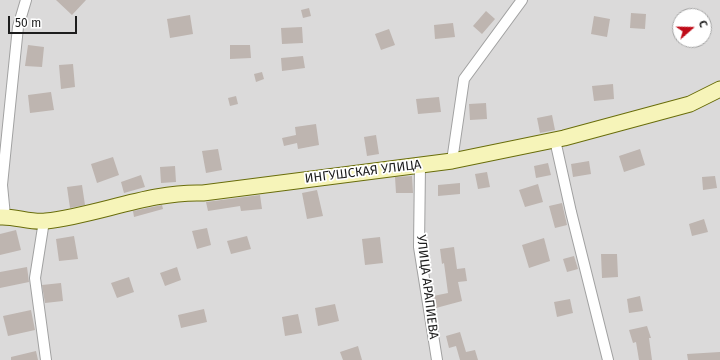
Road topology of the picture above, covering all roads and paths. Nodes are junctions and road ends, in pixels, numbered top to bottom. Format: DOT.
graph roads {
  1 [pos="26,0"];
  2 [pos="522,0"];
  3 [pos="720,89"];
  4 [pos="555,140"];
  5 [pos="452,161"];
  6 [pos="420,165"];
  7 [pos="2,216"];
  8 [pos="44,221"];
  9 [pos="46,360"];
  10 [pos="437,360"];
  11 [pos="608,360"];
  1 -- 7 [label="street"];
  2 -- 5 [label="street"];
  3 -- 4 [label="street, ИНГУШСКАЯ УЛИЦА"];
  4 -- 5 [label="street, ИНГУШСКАЯ УЛИЦА"];
  4 -- 11 [label="street"];
  5 -- 6 [label="street, ИНГУШСКАЯ УЛИЦА"];
  6 -- 8 [label="street, ИНГУШСКАЯ УЛИЦА"];
  6 -- 10 [label="street, УЛИЦА АРАПИЕВА"];
  7 -- 8 [label="street, ИНГУШСКАЯ УЛИЦА"];
  8 -- 9 [label="street"];
}
